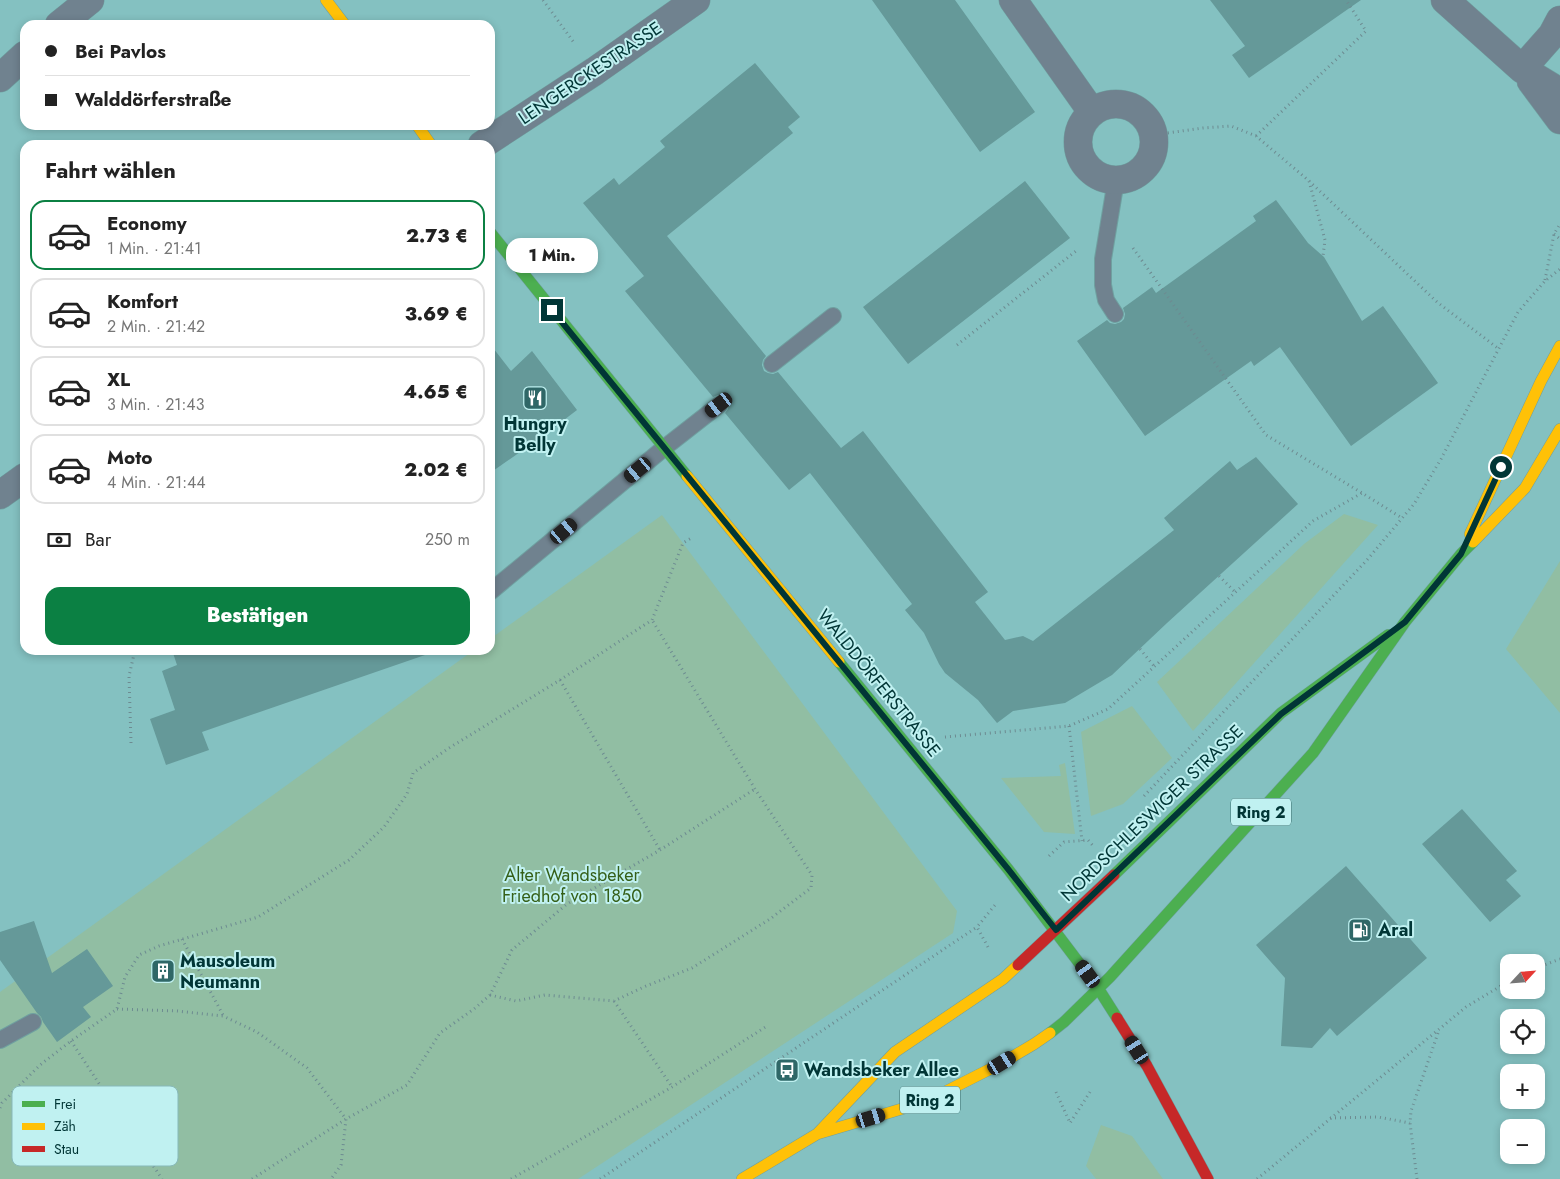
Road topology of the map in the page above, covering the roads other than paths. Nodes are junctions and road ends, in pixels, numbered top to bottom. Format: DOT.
graph roads {
  1 [pos="90,0"];
  2 [pos="326,0"];
  3 [pos="696,0"];
  4 [pos="1014,0"];
  5 [pos="1445,0"];
  6 [pos="64,20"];
  7 [pos="341,20"];
  8 [pos="1560,20"];
  9 [pos="20,60"];
  10 [pos="1522,69"];
  11 [pos="0,78"];
  12 [pos="1560,92"];
  13 [pos="1092,112"];
  14 [pos="1560,120"];
  15 [pos="490,140"];
  16 [pos="1116,180"];
  17 [pos="495,238"];
  18 [pos="1115,314"];
  19 [pos="833,316"];
  20 [pos="1560,346"];
  21 [pos="772,364"];
  22 [pos="719,405"];
  23 [pos="1560,429"];
  24 [pos="664,448"];
  25 [pos="20,481"];
  26 [pos="0,495"];
  27 [pos="1461,554"];
  28 [pos="495,588"];
  29 [pos="1405,622"];
  30 [pos="1056,930"];
  31 [pos="1098,988"];
  32 [pos="33,1022"];
  33 [pos="0,1040"];
  34 [pos="817,1134"];
  35 [pos="742,1179"];
  36 [pos="1208,1179"];
  1 -- 6 [label="street"];
  2 -- 7 [label="main road"];
  3 -- 15 [label="street, LENGERCKESTRASSE"];
  4 -- 13 [label="street"];
  5 -- 10 [label="street"];
  8 -- 10 [label="street"];
  9 -- 11 [label="street"];
  10 -- 12 [label="street"];
  10 -- 14 [label="street"];
  13 -- 16 [label="street"];
  13 -- 16 [label="street"];
  16 -- 18 [label="lane"];
  17 -- 24 [label="main road, WALDDÖRFERSTRASSE"];
  19 -- 21 [label="lane"];
  20 -- 27 [label="main road, NORDSCHLESWIGER STRASSE / Ring 2"];
  22 -- 24 [label="lane"];
  23 -- 27 [label="main road, NORDSCHLESWIGER STRASSE / Ring 2"];
  24 -- 28 [label="lane"];
  24 -- 30 [label="main road, WALDDÖRFERSTRASSE"];
  25 -- 26 [label="street"];
  27 -- 29 [label="main road, NORDSCHLESWIGER STRASSE / Ring 2"];
  29 -- 30 [label="main road, NORDSCHLESWIGER STRASSE / Ring 2"];
  29 -- 31 [label="main road, NORDSCHLESWIGER STRASSE / Ring 2"];
  30 -- 31 [label="main road, WALDDÖRFERSTRASSE"];
  30 -- 34 [label="main road, NORDSCHLESWIGER STRASSE / Ring 2"];
  31 -- 34 [label="main road, Ring 2"];
  31 -- 36 [label="main road, WALDDÖRFERSTRASSE"];
  32 -- 33 [label="lane"];
  34 -- 35 [label="main road, Ring 2"];
}
